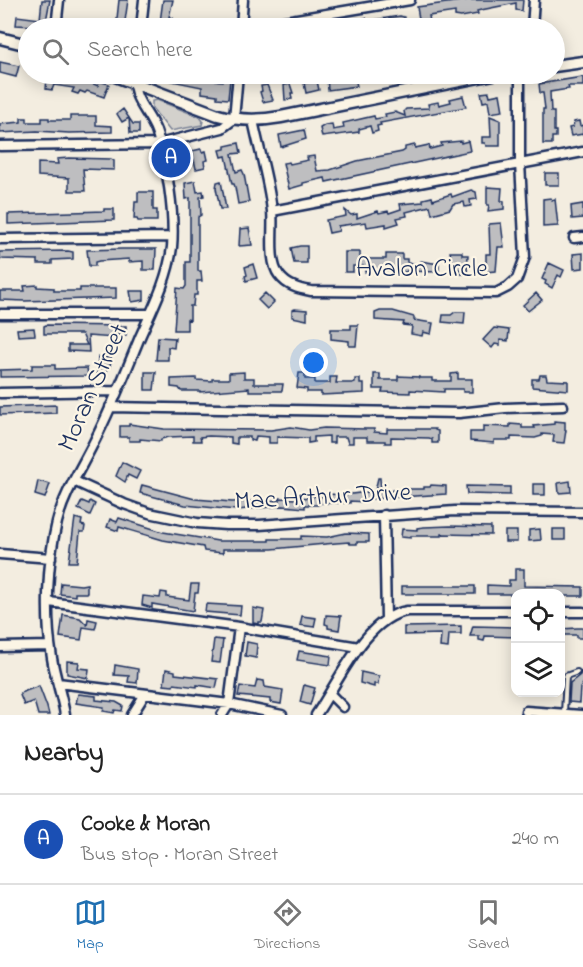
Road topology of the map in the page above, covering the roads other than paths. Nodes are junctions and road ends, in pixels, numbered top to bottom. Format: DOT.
graph roads {
  1 [pos="59,0"];
  2 [pos="144,0"];
  3 [pos="243,0"];
  4 [pos="410,0"];
  5 [pos="534,0"];
  6 [pos="57,18"];
  7 [pos="142,18"];
  8 [pos="242,18"];
  9 [pos="302,18"];
  10 [pos="533,18"];
  11 [pos="0,38"];
  12 [pos="18,42"];
  13 [pos="583,62"];
  14 [pos="565,65"];
  15 [pos="134,84"];
  16 [pos="148,84"];
  17 [pos="237,84"];
  18 [pos="444,84"];
  19 [pos="520,84"];
  20 [pos="234,119"];
  21 [pos="253,120"];
  22 [pos="159,144"];
  23 [pos="0,146"];
  24 [pos="583,152"];
  25 [pos="520,163"];
  26 [pos="272,210"];
  27 [pos="172,237"];
  28 [pos="0,239"];
  29 [pos="0,314"];
  30 [pos="150,314"];
  31 [pos="117,392"];
  32 [pos="0,393"];
  33 [pos="563,406"];
  34 [pos="111,407"];
  35 [pos="74,481"];
  36 [pos="583,512"];
  37 [pos="384,515"];
  38 [pos="0,554"];
  39 [pos="51,558"];
  40 [pos="49,602"];
  41 [pos="511,611"];
  42 [pos="565,612"];
  43 [pos="583,612"];
  44 [pos="386,619"];
  45 [pos="239,627"];
  46 [pos="50,646"];
  47 [pos="0,647"];
  48 [pos="359,647"];
  49 [pos="577,672"];
  50 [pos="58,683"];
  51 [pos="145,694"];
  52 [pos="330,694"];
  53 [pos="229,704"];
  54 [pos="343,707"];
  55 [pos="526,711"];
  56 [pos="564,714"];
  57 [pos="65,715"];
  58 [pos="132,715"];
  59 [pos="222,715"];
  60 [pos="282,715"];
  61 [pos="316,715"];
  62 [pos="581,715"];
  1 -- 6 [label="street"];
  2 -- 7 [label="street"];
  3 -- 8 [label="street"];
  4 -- 9 [label="street"];
  5 -- 10 [label="street"];
  11 -- 12 [label="main road"];
  13 -- 14 [label="main road"];
  15 -- 22 [label="street, Moran Street"];
  16 -- 20 [label="main road"];
  17 -- 20 [label="street"];
  18 -- 21 [label="main road"];
  19 -- 25 [label="street, Avalon Circle"];
  20 -- 21 [label="main road"];
  20 -- 22 [label="street"];
  21 -- 26 [label="street, Avalon Circle"];
  22 -- 23 [label="street"];
  22 -- 27 [label="street, Moran Street"];
  24 -- 25 [label="street"];
  25 -- 26 [label="street"];
  25 -- 26 [label="street, Avalon Circle"];
  27 -- 28 [label="street"];
  27 -- 30 [label="street, Moran Street"];
  29 -- 30 [label="street"];
  30 -- 31 [label="street, Moran Street"];
  31 -- 32 [label="street"];
  31 -- 34 [label="street, Moran Street"];
  33 -- 34 [label="street"];
  34 -- 35 [label="street, Moran Street"];
  35 -- 37 [label="street, Mac Arthur Drive"];
  35 -- 39 [label="street, Moran Street"];
  36 -- 37 [label="street, Mac Arthur Drive"];
  37 -- 44 [label="street"];
  38 -- 39 [label="street"];
  39 -- 40 [label="street, Moran Street"];
  40 -- 45 [label="street"];
  40 -- 46 [label="street, Moran Street"];
  41 -- 44 [label="street"];
  42 -- 43 [label="street"];
  44 -- 48 [label="street"];
  45 -- 48 [label="street"];
  45 -- 53 [label="street"];
  46 -- 47 [label="street"];
  46 -- 50 [label="street, Moran Street"];
  48 -- 52 [label="street"];
  49 -- 56 [label="lane"];
  50 -- 51 [label="street"];
  50 -- 57 [label="street, Moran Street"];
  51 -- 53 [label="street"];
  51 -- 58 [label="street"];
  52 -- 54 [label="street"];
  52 -- 61 [label="street"];
  53 -- 59 [label="street"];
  53 -- 60 [label="street"];
  55 -- 56 [label="street"];
  56 -- 62 [label="street"];
}
